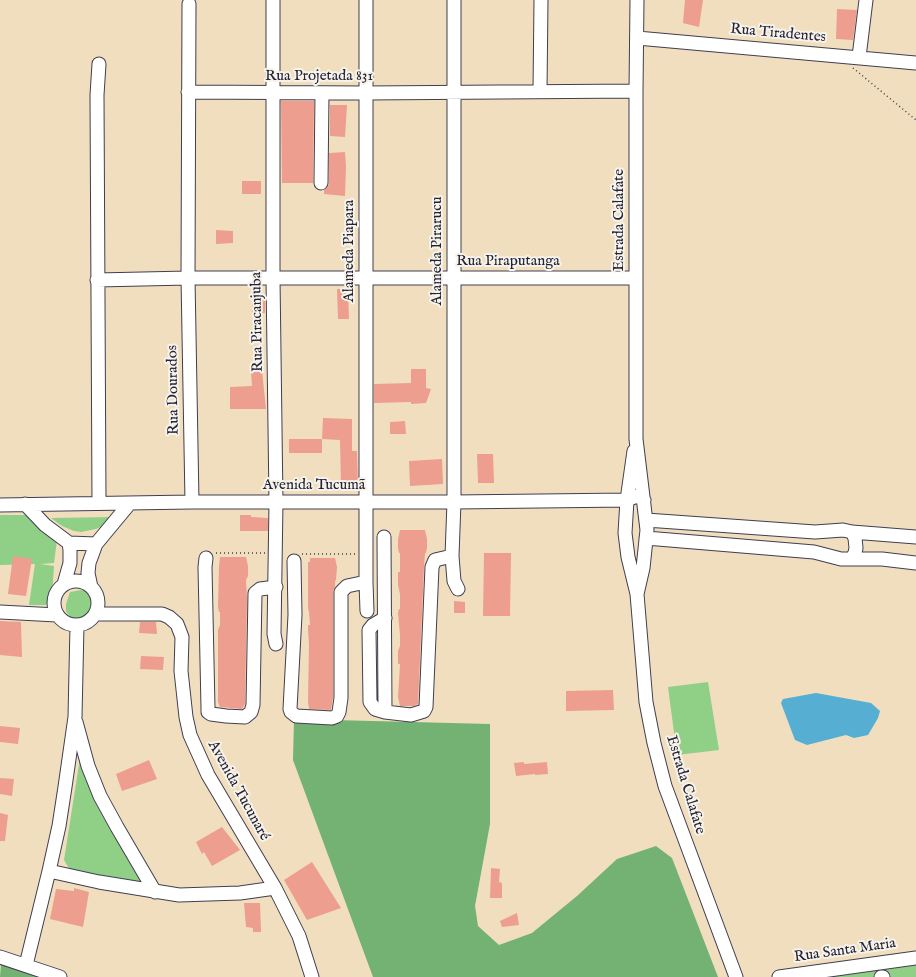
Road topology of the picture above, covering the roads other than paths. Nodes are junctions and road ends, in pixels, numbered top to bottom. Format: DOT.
graph roads {
  1 [pos="273,0"];
  2 [pos="366,0"];
  3 [pos="454,0"];
  4 [pos="541,0"];
  5 [pos="637,0"];
  6 [pos="866,0"];
  7 [pos="189,4"];
  8 [pos="637,38"];
  9 [pos="859,57"];
  10 [pos="916,63"];
  11 [pos="99,64"];
  12 [pos="540,91"];
  13 [pos="636,91"];
  14 [pos="188,92"];
  15 [pos="454,92"];
  16 [pos="274,93"];
  17 [pos="322,93"];
  18 [pos="366,93"];
  19 [pos="321,182"];
  20 [pos="188,278"];
  21 [pos="273,278"];
  22 [pos="454,278"];
  23 [pos="636,278"];
  24 [pos="366,279"];
  25 [pos="97,280"];
  26 [pos="636,439"];
  27 [pos="627,500"];
  28 [pos="644,500"];
  29 [pos="366,501"];
  30 [pos="192,502"];
  31 [pos="276,502"];
  32 [pos="454,502"];
  33 [pos="99,503"];
  34 [pos="130,503"];
  35 [pos="25,504"];
  36 [pos="0,505"];
  37 [pos="646,520"];
  38 [pos="852,532"];
  39 [pos="916,537"];
  40 [pos="384,538"];
  41 [pos="68,543"];
  42 [pos="96,544"];
  43 [pos="646,544"];
  44 [pos="627,546"];
  45 [pos="452,556"];
  46 [pos="206,558"];
  47 [pos="852,558"];
  48 [pos="294,561"];
  49 [pos="916,563"];
  50 [pos="366,582"];
  51 [pos="64,584"];
  52 [pos="91,587"];
  53 [pos="276,588"];
  54 [pos="458,589"];
  55 [pos="637,594"];
  56 [pos="367,611"];
  57 [pos="0,612"];
  58 [pos="95,614"];
  59 [pos="57,615"];
  60 [pos="77,626"];
  61 [pos="276,644"];
  62 [pos="75,717"];
  63 [pos="49,871"];
  64 [pos="275,888"];
  65 [pos="155,892"];
  66 [pos="0,957"];
  67 [pos="916,958"];
  68 [pos="26,965"];
  69 [pos="60,977"];
  70 [pos="312,977"];
  71 [pos="736,977"];
  72 [pos="779,977"];
  1 -- 16 [label="street, Rua Piracanjuba"];
  2 -- 18 [label="street, Alameda Piapara"];
  3 -- 15 [label="street, Alameda Pirarucu"];
  4 -- 12 [label="street"];
  5 -- 8 [label="street, Estrada Calafate"];
  6 -- 9 [label="street"];
  7 -- 14 [label="street"];
  8 -- 9 [label="street, Rua Tiradentes"];
  8 -- 13 [label="street, Estrada Calafate"];
  9 -- 10 [label="street, Rua Tiradentes"];
  11 -- 25 [label="street"];
  12 -- 13 [label="street, Rua Projetada 831"];
  12 -- 15 [label="street, Rua Projetada 831"];
  13 -- 23 [label="street, Estrada Calafate"];
  14 -- 16 [label="street, Rua Projetada 831"];
  14 -- 20 [label="street"];
  15 -- 18 [label="street, Rua Projetada 831"];
  15 -- 22 [label="street, Alameda Pirarucu"];
  16 -- 17 [label="street, Rua Projetada 831"];
  16 -- 21 [label="street, Rua Piracanjuba"];
  17 -- 18 [label="street, Rua Projetada 831"];
  17 -- 19 [label="street"];
  18 -- 24 [label="street, Alameda Piapara"];
  20 -- 21 [label="street, Rua Piraputanga"];
  20 -- 25 [label="street, Rua Piraputanga"];
  20 -- 30 [label="street, Rua Dourados"];
  21 -- 24 [label="street, Rua Piraputanga"];
  21 -- 31 [label="street, Rua Piracanjuba"];
  22 -- 23 [label="street, Rua Piraputanga"];
  22 -- 24 [label="street, Rua Piraputanga"];
  22 -- 32 [label="street, Alameda Pirarucu"];
  23 -- 26 [label="street, Estrada Calafate"];
  24 -- 29 [label="street, Alameda Piapara"];
  25 -- 33 [label="street"];
  26 -- 27 [label="street, Estrada Calafate"];
  26 -- 28 [label="street, Estrada Calafate"];
  27 -- 28 [label="street, Avenida Tucumã"];
  27 -- 32 [label="street, Avenida Tucumã"];
  27 -- 44 [label="street, Estrada Calafate"];
  28 -- 37 [label="street, Estrada Calafate"];
  29 -- 31 [label="street, Avenida Tucumã"];
  29 -- 32 [label="street, Avenida Tucumã"];
  29 -- 50 [label="street, Alameda Piapara"];
  30 -- 31 [label="street, Avenida Tucumã"];
  30 -- 34 [label="street, Avenida Tucumã"];
  31 -- 53 [label="street, Rua Piracanjuba"];
  32 -- 45 [label="street"];
  33 -- 34 [label="street, Avenida Tucumã"];
  33 -- 35 [label="street, Avenida Tucumã"];
  34 -- 42 [label="street"];
  35 -- 36 [label="street, Avenida Tucumã"];
  35 -- 41 [label="street"];
  37 -- 38 [label="street"];
  37 -- 43 [label="street, Estrada Calafate"];
  38 -- 39 [label="street"];
  38 -- 47 [label="street"];
  40 -- 45 [label="street"];
  41 -- 42 [label="street"];
  41 -- 51 [label="street"];
  42 -- 52 [label="street"];
  43 -- 44 [label="street"];
  43 -- 47 [label="street"];
  43 -- 55 [label="street, Estrada Calafate"];
  44 -- 55 [label="street, Estrada Calafate"];
  45 -- 54 [label="street"];
  46 -- 53 [label="street"];
  47 -- 49 [label="street"];
  48 -- 50 [label="street"];
  50 -- 56 [label="street, Alameda Piapara"];
  51 -- 52 [label="street"];
  51 -- 59 [label="street"];
  52 -- 58 [label="street"];
  53 -- 61 [label="street, Rua Piracanjuba"];
  55 -- 71 [label="street, Estrada Calafate"];
  57 -- 59 [label="street"];
  58 -- 60 [label="street"];
  58 -- 64 [label="street, Avenida Tucunaré"];
  59 -- 60 [label="street"];
  60 -- 62 [label="street"];
  62 -- 63 [label="street"];
  62 -- 65 [label="street"];
  63 -- 65 [label="street"];
  63 -- 68 [label="street"];
  64 -- 65 [label="street"];
  64 -- 70 [label="street, Avenida Tucunaré"];
  66 -- 68 [label="street"];
  67 -- 72 [label="street, Rua Santa Maria"];
  68 -- 69 [label="street"];
}
